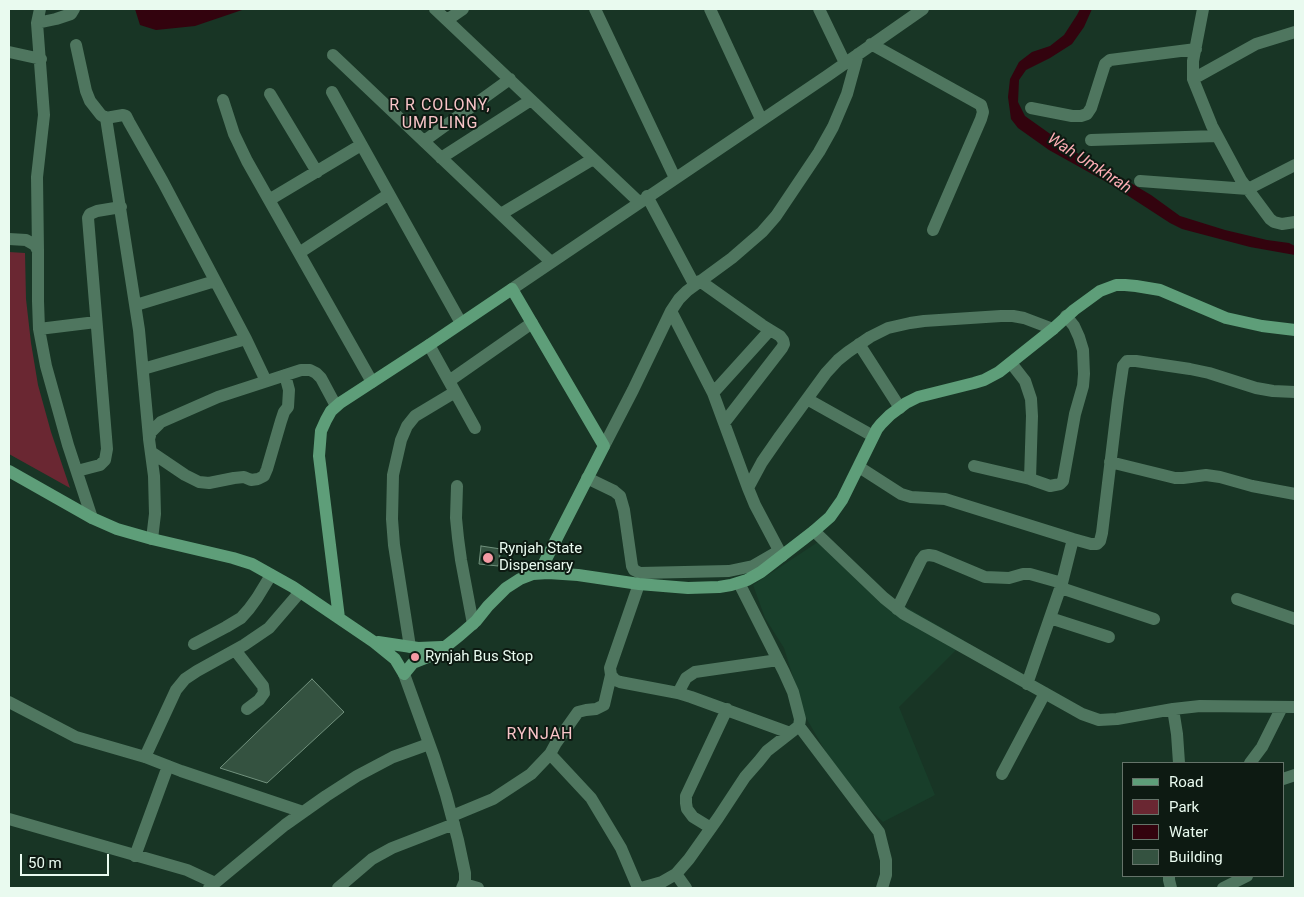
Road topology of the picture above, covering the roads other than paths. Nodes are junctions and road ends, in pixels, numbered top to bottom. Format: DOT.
graph roads {
  1 [pos="40,9"];
  2 [pos="74,9"];
  3 [pos="435,9"];
  4 [pos="463,9"];
  5 [pos="595,9"];
  6 [pos="710,9"];
  7 [pos="819,9"];
  8 [pos="923,9"];
  9 [pos="1203,9"];
  10 [pos="447,20"];
  11 [pos="38,23"];
  12 [pos="1295,32"];
  13 [pos="871,44"];
  14 [pos="76,46"];
  15 [pos="1196,49"];
  16 [pos="9,52"];
  17 [pos="858,54"];
  18 [pos="333,55"];
  19 [pos="40,59"];
  20 [pos="845,63"];
  21 [pos="510,79"];
  22 [pos="1193,79"];
  23 [pos="332,92"];
  24 [pos="270,94"];
  25 [pos="223,100"];
  26 [pos="531,100"];
  27 [pos="1031,108"];
  28 [pos="106,118"];
  29 [pos="761,119"];
  30 [pos="1217,136"];
  31 [pos="1091,140"];
  32 [pos="424,141"];
  33 [pos="361,144"];
  34 [pos="441,158"];
  35 [pos="593,159"];
  36 [pos="1295,165"];
  37 [pos="316,172"];
  38 [pos="675,178"];
  39 [pos="1140,180"];
  40 [pos="1248,189"];
  41 [pos="389,194"];
  42 [pos="643,199"];
  43 [pos="269,200"];
  44 [pos="121,207"];
  45 [pos="500,214"];
  46 [pos="1295,222"];
  47 [pos="934,230"];
  48 [pos="9,240"];
  49 [pos="38,251"];
  50 [pos="299,253"];
  51 [pos="551,262"];
  52 [pos="215,281"];
  53 [pos="697,282"];
  54 [pos="512,288"];
  55 [pos="136,306"];
  56 [pos="671,312"];
  57 [pos="1066,316"];
  58 [pos="96,322"];
  59 [pos="461,323"];
  60 [pos="532,323"];
  61 [pos="39,329"];
  62 [pos="1053,329"];
  63 [pos="770,330"];
  64 [pos="1295,330"];
  65 [pos="246,339"];
  66 [pos="858,344"];
  67 [pos="429,345"];
  68 [pos="1011,363"];
  69 [pos="143,369"];
  70 [pos="285,375"];
  71 [pos="266,381"];
  72 [pos="372,382"];
  73 [pos="452,386"];
  74 [pos="1295,392"];
  75 [pos="713,393"];
  76 [pos="807,399"];
  77 [pos="336,406"];
  78 [pos="900,408"];
  79 [pos="724,423"];
  80 [pos="475,428"];
  81 [pos="873,436"];
  82 [pos="150,446"];
  83 [pos="604,446"];
  84 [pos="1110,462"];
  85 [pos="974,466"];
  86 [pos="859,467"];
  87 [pos="9,471"];
  88 [pos="77,471"];
  89 [pos="587,478"];
  90 [pos="1030,479"];
  91 [pos="457,486"];
  92 [pos="748,488"];
  93 [pos="1295,494"];
  94 [pos="92,518"];
  95 [pos="814,531"];
  96 [pos="152,539"];
  97 [pos="1073,539"];
  98 [pos="780,554"];
  99 [pos="539,573"];
  100 [pos="271,575"];
  101 [pos="740,583"];
  102 [pos="639,584"];
  103 [pos="1062,586"];
  104 [pos="300,592"];
  105 [pos="1237,599"];
  106 [pos="897,609"];
  107 [pos="339,618"];
  108 [pos="1050,618"];
  109 [pos="1154,619"];
  110 [pos="1295,619"];
  111 [pos="473,624"];
  112 [pos="1109,637"];
  113 [pos="374,642"];
  114 [pos="194,644"];
  115 [pos="410,646"];
  116 [pos="445,647"];
  117 [pos="235,650"];
  118 [pos="778,660"];
  119 [pos="404,674"];
  120 [pos="610,675"];
  121 [pos="1028,684"];
  122 [pos="678,693"];
  123 [pos="1044,693"];
  124 [pos="9,702"];
  125 [pos="1282,707"];
  126 [pos="1295,707"];
  127 [pos="247,709"];
  128 [pos="727,709"];
  129 [pos="1173,709"];
  130 [pos="795,730"];
  131 [pos="429,744"];
  132 [pos="550,754"];
  133 [pos="145,757"];
  134 [pos="1179,762"];
  135 [pos="1251,762"];
  136 [pos="168,766"];
  137 [pos="1002,774"];
  138 [pos="303,812"];
  139 [pos="9,819"];
  140 [pos="453,820"];
  141 [pos="711,828"];
  142 [pos="135,856"];
  143 [pos="676,874"];
  144 [pos="1245,877"];
  145 [pos="212,886"];
  146 [pos="463,886"];
  147 [pos="338,888"];
  148 [pos="478,888"];
  149 [pos="640,888"];
  150 [pos="686,888"];
  151 [pos="882,888"];
  152 [pos="1222,888"];
  1 -- 11 [label="street"];
  2 -- 11 [label="street"];
  3 -- 10 [label="street"];
  4 -- 10 [label="street"];
  5 -- 38 [label="street"];
  6 -- 29 [label="street"];
  7 -- 20 [label="street"];
  8 -- 13 [label="street"];
  9 -- 15 [label="street"];
  10 -- 21 [label="street"];
  11 -- 19 [label="street"];
  12 -- 22 [label="street"];
  13 -- 17 [label="street"];
  13 -- 47 [label="street"];
  14 -- 28 [label="street"];
  15 -- 22 [label="street"];
  15 -- 27 [label="street"];
  16 -- 19 [label="street"];
  17 -- 20 [label="street"];
  17 -- 53 [label="street"];
  18 -- 32 [label="street"];
  19 -- 49 [label="street"];
  20 -- 29 [label="street"];
  21 -- 26 [label="street"];
  21 -- 32 [label="street"];
  22 -- 30 [label="street"];
  23 -- 33 [label="street"];
  24 -- 37 [label="street"];
  25 -- 43 [label="street"];
  26 -- 34 [label="street"];
  26 -- 35 [label="street"];
  28 -- 44 [label="street"];
  28 -- 52 [label="street"];
  29 -- 38 [label="street"];
  30 -- 31 [label="street"];
  30 -- 40 [label="street"];
  32 -- 34 [label="street"];
  33 -- 37 [label="street"];
  33 -- 41 [label="street"];
  34 -- 45 [label="street"];
  35 -- 42 [label="street"];
  35 -- 45 [label="street"];
  36 -- 40 [label="street"];
  37 -- 43 [label="street"];
  38 -- 42 [label="street"];
  39 -- 40 [label="street"];
  40 -- 46 [label="street"];
  41 -- 50 [label="street"];
  41 -- 59 [label="street"];
  42 -- 51 [label="street"];
  42 -- 53 [label="street"];
  43 -- 50 [label="street"];
  44 -- 55 [label="street"];
  44 -- 58 [label="street"];
  45 -- 51 [label="street"];
  48 -- 49 [label="street"];
  49 -- 61 [label="street"];
  50 -- 72 [label="street"];
  51 -- 54 [label="street"];
  52 -- 55 [label="street"];
  52 -- 65 [label="street"];
  53 -- 56 [label="street"];
  53 -- 63 [label="street"];
  54 -- 59 [label="street"];
  54 -- 60 [label="street"];
  55 -- 69 [label="street"];
  56 -- 75 [label="street"];
  56 -- 83 [label="street"];
  57 -- 62 [label="street"];
  57 -- 64 [label="street"];
  57 -- 90 [label="street"];
  58 -- 61 [label="street"];
  58 -- 88 [label="street"];
  59 -- 67 [label="street"];
  60 -- 73 [label="street"];
  60 -- 83 [label="street"];
  61 -- 88 [label="street"];
  62 -- 66 [label="street"];
  62 -- 68 [label="street"];
  63 -- 75 [label="street"];
  63 -- 79 [label="street"];
  65 -- 69 [label="street"];
  65 -- 71 [label="street"];
  66 -- 76 [label="street"];
  66 -- 78 [label="street"];
  67 -- 72 [label="street"];
  67 -- 73 [label="street"];
  68 -- 78 [label="street"];
  68 -- 90 [label="street"];
  69 -- 82 [label="street"];
  70 -- 71 [label="street"];
  70 -- 77 [label="street"];
  70 -- 82 [label="street"];
  71 -- 82 [label="street"];
  72 -- 77 [label="street"];
  73 -- 80 [label="street"];
  73 -- 115 [label="street"];
  74 -- 84 [label="street"];
  75 -- 79 [label="street"];
  76 -- 81 [label="street"];
  76 -- 92 [label="street"];
  77 -- 107 [label="street"];
  78 -- 81 [label="street"];
  79 -- 92 [label="street"];
  81 -- 86 [label="street"];
  82 -- 96 [label="street"];
  83 -- 89 [label="street"];
  84 -- 93 [label="street"];
  84 -- 97 [label="street"];
  85 -- 90 [label="street"];
  86 -- 95 [label="street"];
  86 -- 97 [label="street"];
  87 -- 94 [label="street"];
  88 -- 94 [label="street"];
  89 -- 98 [label="street"];
  89 -- 99 [label="street"];
  91 -- 111 [label="street"];
  92 -- 98 [label="street"];
  94 -- 96 [label="street"];
  95 -- 98 [label="street"];
  95 -- 106 [label="street"];
  96 -- 100 [label="street"];
  97 -- 103 [label="street"];
  98 -- 101 [label="street"];
  99 -- 102 [label="street"];
  99 -- 111 [label="street"];
  100 -- 104 [label="street"];
  100 -- 114 [label="street"];
  101 -- 102 [label="street"];
  101 -- 118 [label="street"];
  102 -- 120 [label="street"];
  103 -- 106 [label="street"];
  103 -- 108 [label="street"];
  103 -- 109 [label="street"];
  104 -- 107 [label="street"];
  104 -- 117 [label="street"];
  105 -- 110 [label="street"];
  106 -- 121 [label="street"];
  107 -- 113 [label="street"];
  108 -- 112 [label="street"];
  108 -- 121 [label="street"];
  111 -- 116 [label="street"];
  113 -- 115 [label="street"];
  113 -- 119 [label="street"];
  115 -- 116 [label="street"];
  116 -- 119 [label="street"];
  117 -- 127 [label="street"];
  117 -- 133 [label="street"];
  118 -- 122 [label="street"];
  118 -- 130 [label="street"];
  119 -- 131 [label="street"];
  120 -- 122 [label="street"];
  120 -- 132 [label="street"];
  121 -- 123 [label="street"];
  122 -- 128 [label="street"];
  123 -- 129 [label="street"];
  123 -- 137 [label="street"];
  124 -- 133 [label="street"];
  125 -- 126 [label="street"];
  125 -- 129 [label="street"];
  125 -- 135 [label="street"];
  128 -- 130 [label="street"];
  128 -- 141 [label="street"];
  129 -- 134 [label="street"];
  130 -- 141 [label="street"];
  130 -- 151 [label="street"];
  131 -- 138 [label="street"];
  131 -- 140 [label="street"];
  132 -- 140 [label="street"];
  132 -- 149 [label="street"];
  133 -- 136 [label="street"];
  136 -- 138 [label="street"];
  136 -- 142 [label="street"];
  138 -- 145 [label="street"];
  139 -- 142 [label="street"];
  140 -- 146 [label="street"];
  140 -- 147 [label="street"];
  141 -- 143 [label="street"];
  142 -- 145 [label="street"];
  143 -- 149 [label="street"];
  143 -- 150 [label="street"];
  144 -- 152 [label="street"];
  146 -- 148 [label="street"];
}
